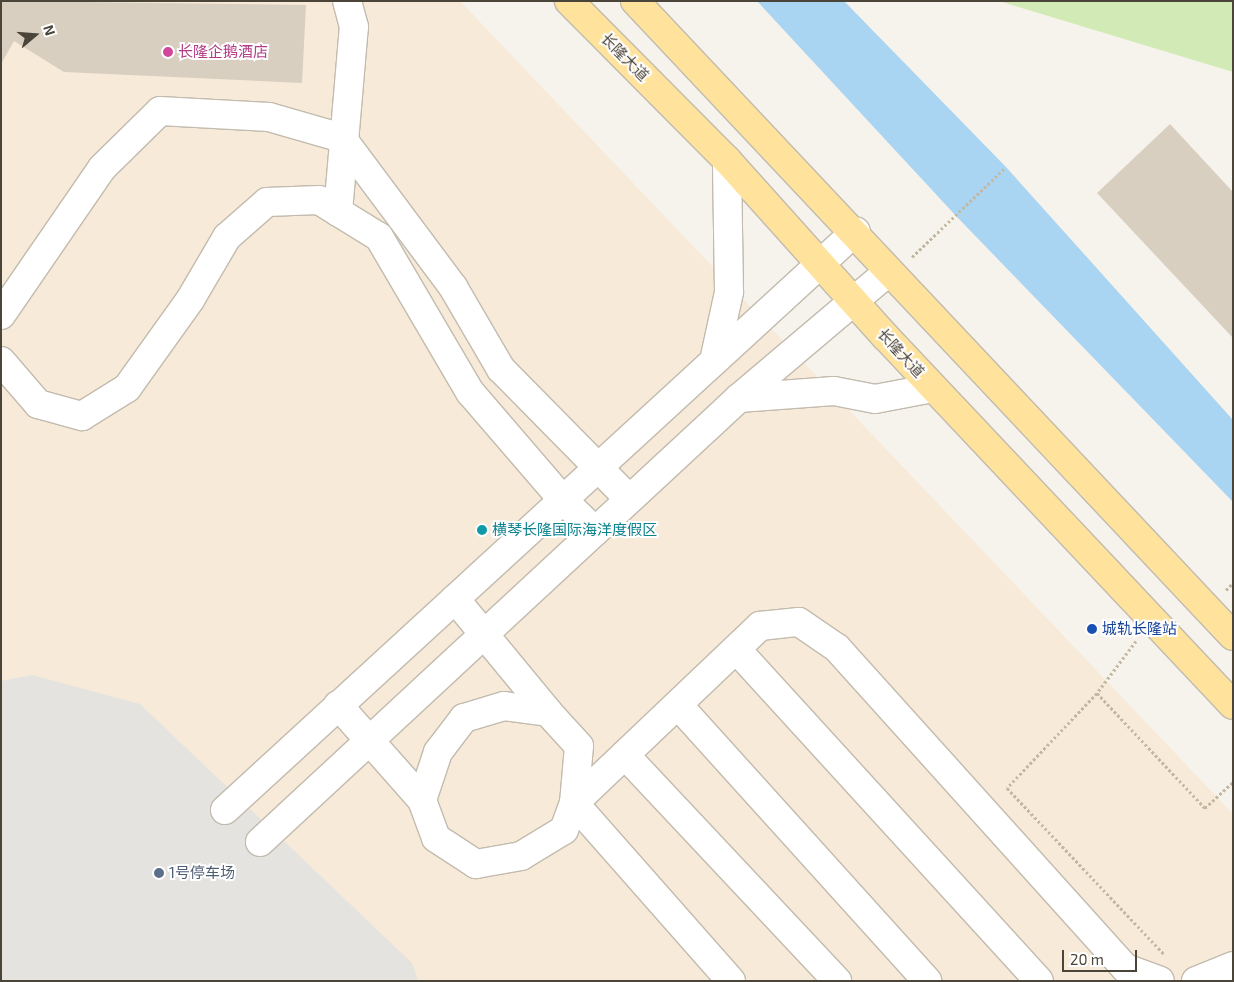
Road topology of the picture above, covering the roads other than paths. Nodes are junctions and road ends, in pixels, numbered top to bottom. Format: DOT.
graph roads {
  1 [pos="347,1"];
  2 [pos="569,1"];
  3 [pos="635,1"];
  4 [pos="342,138"];
  5 [pos="727,160"];
  6 [pos="338,212"];
  7 [pos="856,231"];
  8 [pos="822,263"];
  9 [pos="889,274"];
  10 [pos="854,303"];
  11 [pos="1,315"];
  12 [pos="1,361"];
  13 [pos="714,362"];
  14 [pos="933,388"];
  15 [pos="739,398"];
  16 [pos="600,466"];
  17 [pos="563,500"];
  18 [pos="629,500"];
  19 [pos="595,531"];
  20 [pos="455,599"];
  21 [pos="484,634"];
  22 [pos="1233,636"];
  23 [pos="736,649"];
  24 [pos="338,705"];
  25 [pos="678,705"];
  26 [pos="1233,705"];
  27 [pos="548,712"];
  28 [pos="369,740"];
  29 [pos="625,755"];
  30 [pos="422,800"];
  31 [pos="574,803"];
  32 [pos="225,810"];
  33 [pos="260,842"];
  34 [pos="1233,966"];
  35 [pos="1163,969"];
  36 [pos="731,981"];
  37 [pos="837,981"];
  38 [pos="927,981"];
  39 [pos="1039,981"];
  40 [pos="1196,981"];
  1 -- 4 [label="lane"];
  2 -- 5 [label="main road, 长隆大道"];
  3 -- 7 [label="main road"];
  4 -- 6 [label="lane"];
  4 -- 11 [label="lane"];
  4 -- 16 [label="lane"];
  5 -- 8 [label="main road, 长隆大道"];
  5 -- 13 [label="lane"];
  6 -- 12 [label="lane"];
  6 -- 17 [label="lane"];
  7 -- 8 [label="lane"];
  7 -- 9 [label="main road"];
  8 -- 10 [label="main road, 长隆大道"];
  8 -- 13 [label="lane"];
  9 -- 10 [label="lane"];
  9 -- 22 [label="main road"];
  10 -- 14 [label="main road, 长隆大道"];
  10 -- 15 [label="lane"];
  13 -- 16 [label="lane"];
  14 -- 15 [label="lane"];
  14 -- 26 [label="main road, 长隆大道"];
  15 -- 18 [label="lane"];
  16 -- 17 [label="lane"];
  16 -- 18 [label="lane"];
  17 -- 19 [label="lane"];
  17 -- 20 [label="lane"];
  18 -- 19 [label="lane"];
  19 -- 21 [label="lane"];
  20 -- 21 [label="lane"];
  20 -- 24 [label="lane"];
  21 -- 27 [label="lane"];
  21 -- 28 [label="lane"];
  23 -- 25 [label="lane"];
  23 -- 35 [label="lane"];
  23 -- 39 [label="lane"];
  24 -- 28 [label="lane"];
  24 -- 32 [label="lane"];
  25 -- 29 [label="lane"];
  25 -- 38 [label="lane"];
  27 -- 30 [label="lane"];
  27 -- 31 [label="lane"];
  28 -- 30 [label="lane"];
  28 -- 33 [label="lane"];
  29 -- 31 [label="lane"];
  29 -- 37 [label="lane"];
  30 -- 31 [label="lane"];
  31 -- 36 [label="lane"];
  34 -- 40 [label="lane"];
}
